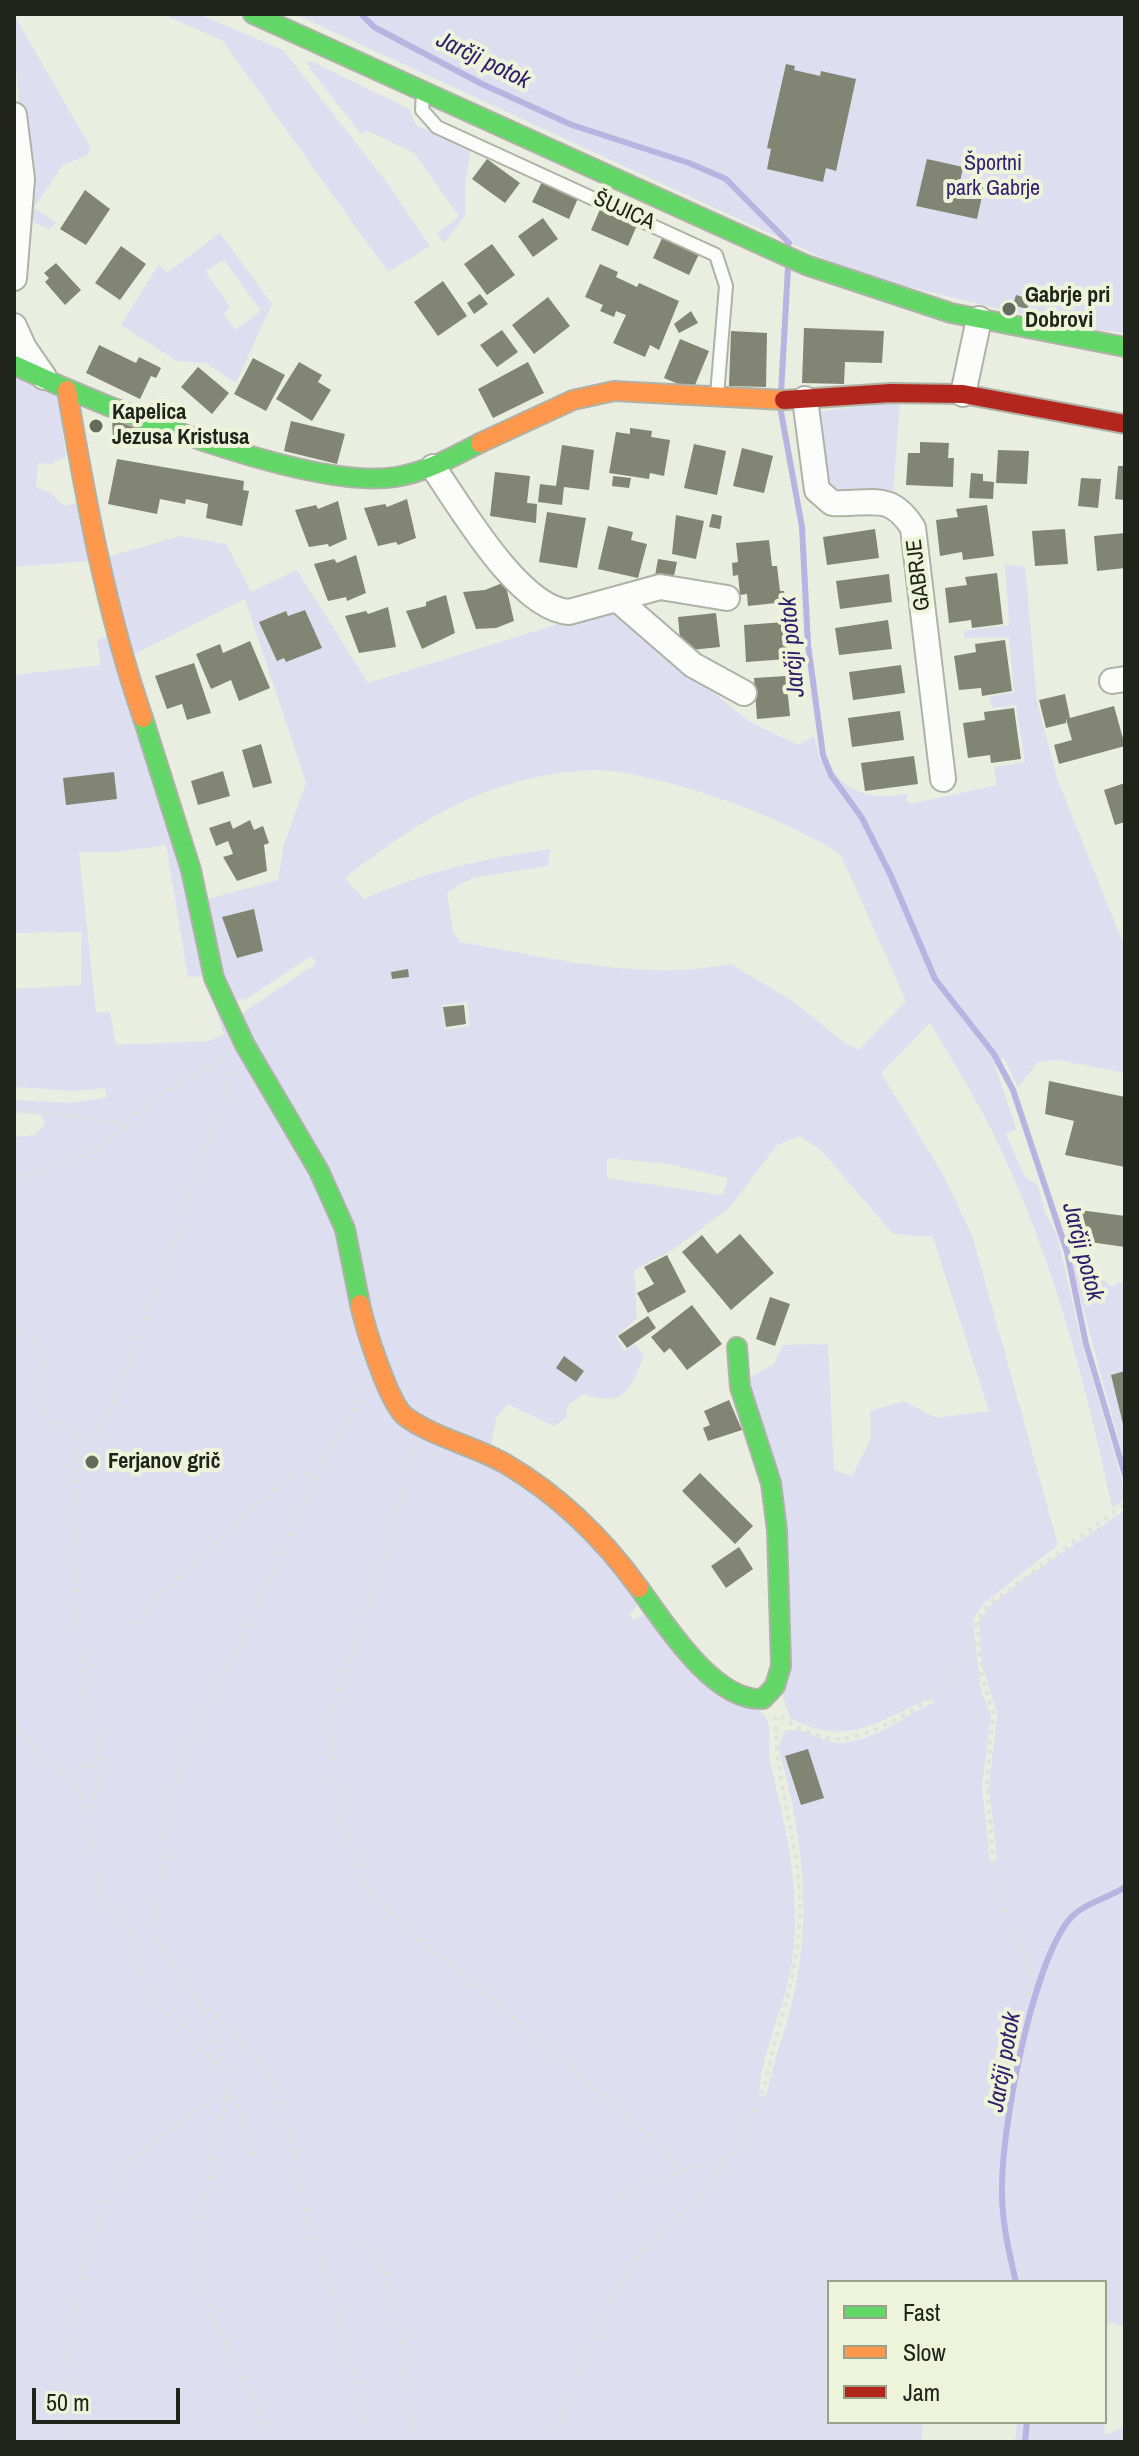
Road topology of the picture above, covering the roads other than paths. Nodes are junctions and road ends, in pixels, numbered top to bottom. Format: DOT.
graph roads {
  1 [pos="253,14"];
  2 [pos="423,90"];
  3 [pos="14,115"];
  4 [pos="14,278"];
  5 [pos="979,319"];
  6 [pos="14,326"];
  7 [pos="1125,347"];
  8 [pos="14,365"];
  9 [pos="44,377"];
  10 [pos="67,390"];
  11 [pos="963,394"];
  12 [pos="717,398"];
  13 [pos="788,400"];
  14 [pos="1125,424"];
  15 [pos="433,467"];
  16 [pos="727,598"];
  17 [pos="617,599"];
  18 [pos="744,693"];
  19 [pos="943,779"];
  20 [pos="737,1347"];
  1 -- 2 [label="street, ŠUJICA"];
  2 -- 5 [label="street, ŠUJICA"];
  2 -- 12 [label="lane, ŠUJICA"];
  3 -- 4 [label="street"];
  5 -- 7 [label="street"];
  5 -- 11 [label="street"];
  6 -- 9 [label="street"];
  8 -- 9 [label="street"];
  9 -- 10 [label="street"];
  10 -- 15 [label="street"];
  10 -- 20 [label="street"];
  11 -- 13 [label="street"];
  11 -- 14 [label="street"];
  12 -- 13 [label="street"];
  12 -- 15 [label="street"];
  13 -- 19 [label="street, GABRJE"];
  15 -- 17 [label="street"];
  16 -- 17 [label="street"];
  17 -- 18 [label="street"];
}
